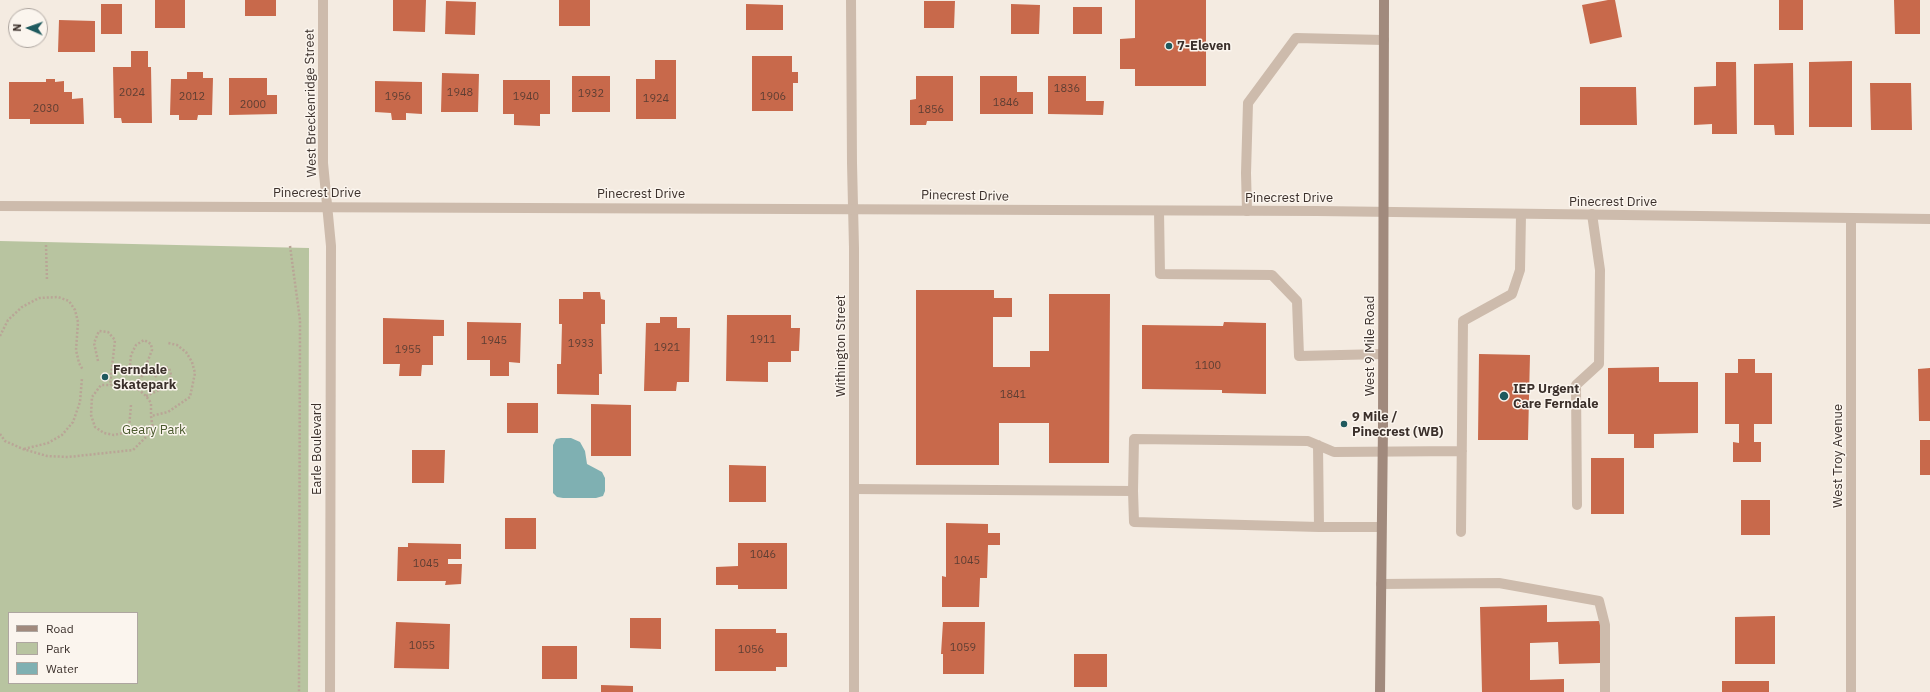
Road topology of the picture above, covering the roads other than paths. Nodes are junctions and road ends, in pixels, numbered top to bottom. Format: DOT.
graph roads {
  1 [pos="323,0"];
  2 [pos="851,0"];
  3 [pos="1384,0"];
  4 [pos="1384,40"];
  5 [pos="0,206"];
  6 [pos="327,206"];
  7 [pos="853,208"];
  8 [pos="1159,211"];
  9 [pos="1246,211"];
  10 [pos="1383,212"];
  11 [pos="1592,214"];
  12 [pos="1521,215"];
  13 [pos="1930,219"];
  14 [pos="1851,220"];
  15 [pos="1383,354"];
  16 [pos="1318,445"];
  17 [pos="1462,451"];
  18 [pos="1382,453"];
  19 [pos="854,489"];
  20 [pos="1133,491"];
  21 [pos="1577,505"];
  22 [pos="1319,527"];
  23 [pos="1381,527"];
  24 [pos="1461,532"];
  25 [pos="1381,584"];
  26 [pos="330,692"];
  27 [pos="854,692"];
  28 [pos="1380,692"];
  29 [pos="1605,692"];
  30 [pos="1851,692"];
  1 -- 6 [label="street, West Breckenridge Street"];
  2 -- 7 [label="street, Withington Street"];
  3 -- 4 [label="main road, West 9 Mile Road"];
  4 -- 9 [label="street"];
  4 -- 10 [label="main road, West 9 Mile Road"];
  5 -- 6 [label="street, Pinecrest Drive"];
  6 -- 7 [label="street, Pinecrest Drive"];
  6 -- 26 [label="street, Earle Boulevard"];
  7 -- 8 [label="street, Pinecrest Drive"];
  7 -- 19 [label="street, Withington Street"];
  8 -- 9 [label="street, Pinecrest Drive"];
  8 -- 15 [label="street"];
  9 -- 10 [label="street, Pinecrest Drive"];
  10 -- 12 [label="street, Pinecrest Drive"];
  10 -- 15 [label="main road, West 9 Mile Road"];
  11 -- 12 [label="street, Pinecrest Drive"];
  11 -- 14 [label="street, Pinecrest Drive"];
  11 -- 21 [label="street"];
  12 -- 17 [label="street"];
  13 -- 14 [label="street, Pinecrest Drive"];
  14 -- 30 [label="street, West Troy Avenue"];
  15 -- 18 [label="main road, West 9 Mile Road"];
  16 -- 18 [label="street"];
  16 -- 20 [label="street"];
  16 -- 22 [label="street"];
  17 -- 18 [label="street"];
  17 -- 24 [label="street"];
  18 -- 23 [label="main road, West 9 Mile Road"];
  19 -- 20 [label="street"];
  19 -- 27 [label="street, Withington Street"];
  20 -- 22 [label="street"];
  22 -- 23 [label="street"];
  23 -- 25 [label="main road, West 9 Mile Road"];
  25 -- 28 [label="main road, West 9 Mile Road"];
  25 -- 29 [label="street"];
}
